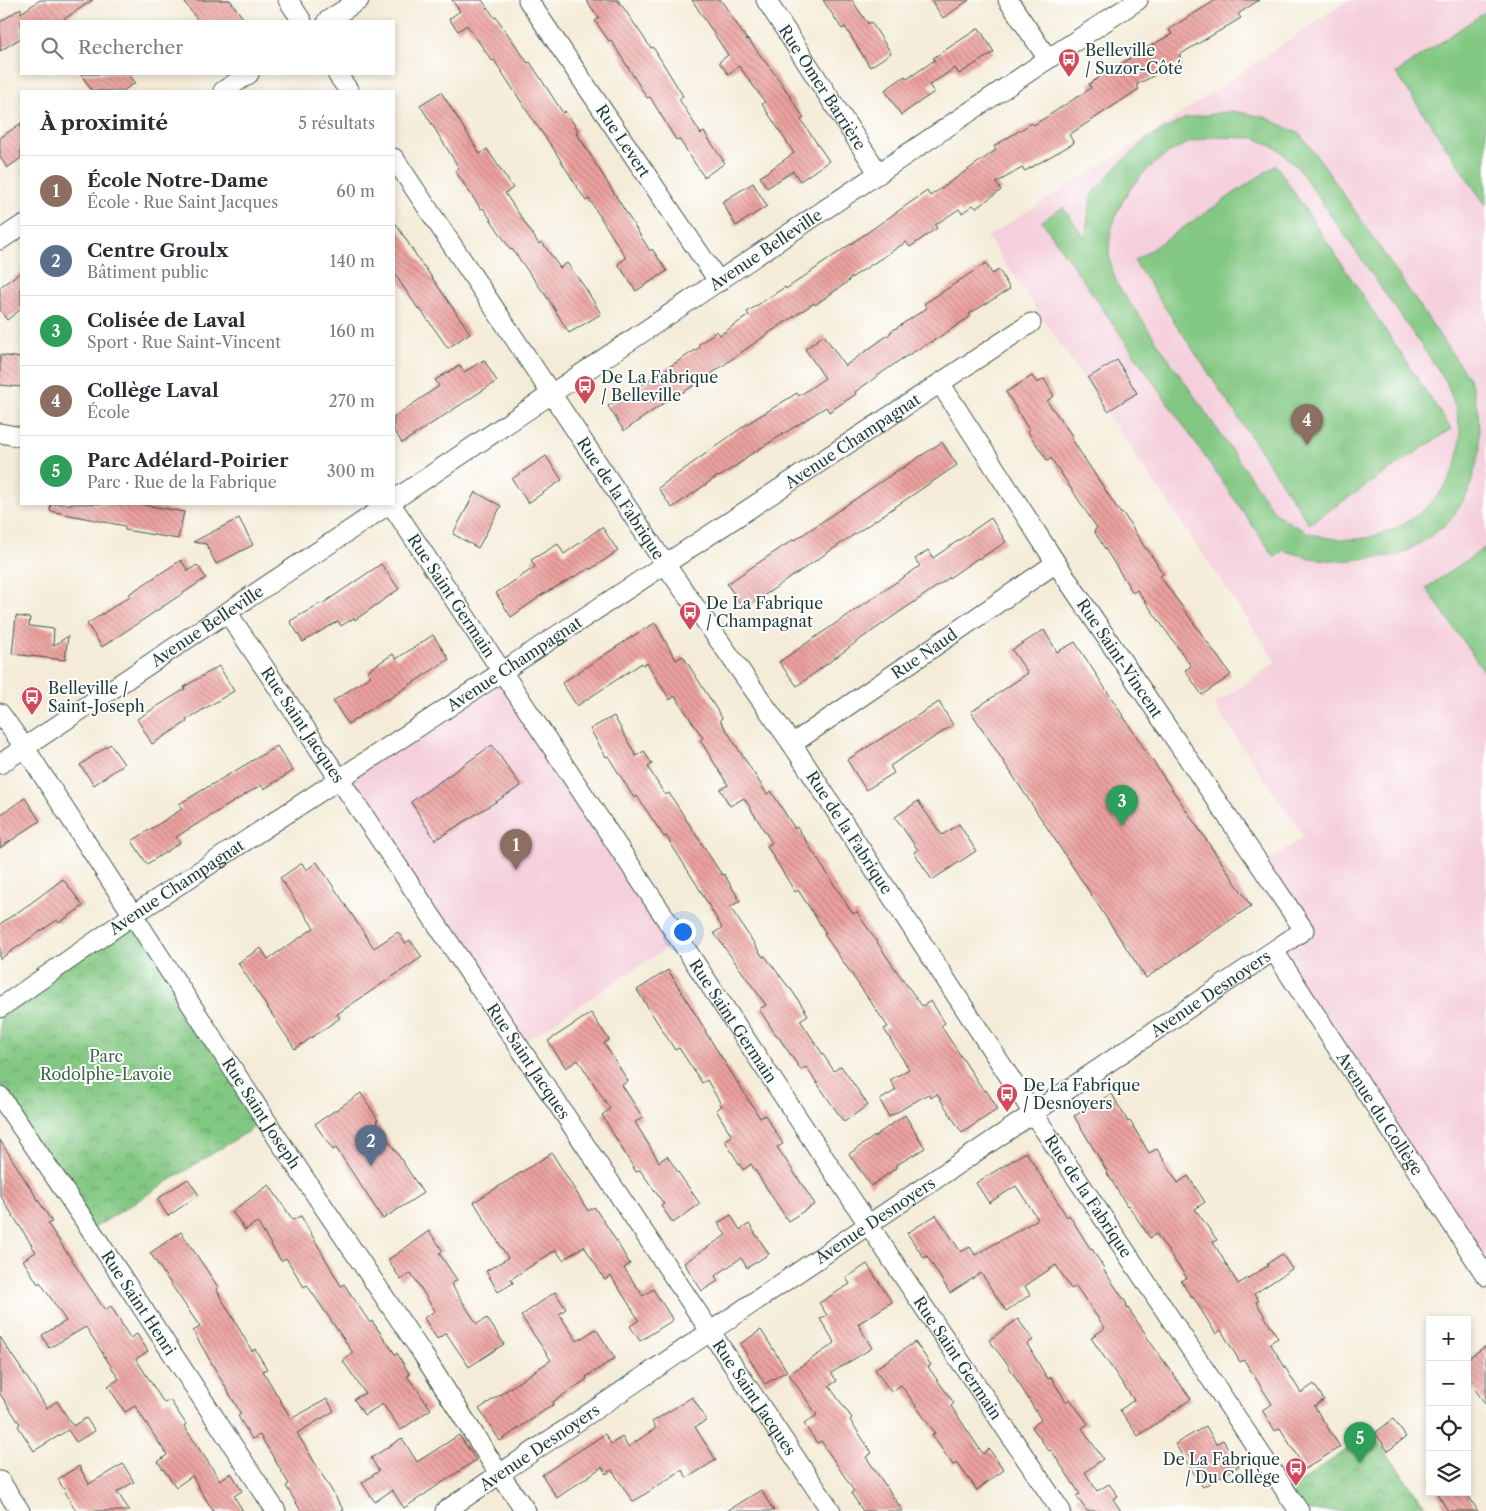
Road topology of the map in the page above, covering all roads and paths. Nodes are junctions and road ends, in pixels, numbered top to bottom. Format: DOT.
graph roads {
  1 [pos="288,0"];
  2 [pos="359,0"];
  3 [pos="528,0"];
  4 [pos="766,0"];
  5 [pos="1008,0"];
  6 [pos="1138,0"];
  7 [pos="301,20"];
  8 [pos="329,20"];
  9 [pos="1048,59"];
  10 [pos="247,75"];
  11 [pos="338,75"];
  12 [pos="225,90"];
  13 [pos="348,90"];
  14 [pos="395,159"];
  15 [pos="879,174"];
  16 [pos="20,227"];
  17 [pos="0,240"];
  18 [pos="719,282"];
  19 [pos="1031,323"];
  20 [pos="940,383"];
  21 [pos="551,393"];
  22 [pos="0,433"];
  23 [pos="20,437"];
  24 [pos="395,499"];
  25 [pos="388,505"];
  26 [pos="391,505"];
  27 [pos="1056,563"];
  28 [pos="665,564"];
  29 [pos="227,612"];
  30 [pos="502,672"];
  31 [pos="0,713"];
  32 [pos="792,744"];
  33 [pos="24,748"];
  34 [pos="0,764"];
  35 [pos="339,779"];
  36 [pos="133,915"];
  37 [pos="1304,930"];
  38 [pos="1274,951"];
  39 [pos="0,1008"];
  40 [pos="0,1096"];
  41 [pos="1033,1113"];
  42 [pos="868,1224"];
  43 [pos="1486,1276"];
  44 [pos="710,1331"];
  45 [pos="500,1475"];
  46 [pos="0,1481"];
  47 [pos="20,1511"];
  48 [pos="276,1511"];
  49 [pos="445,1511"];
  50 [pos="526,1511"];
  51 [pos="830,1511"];
  52 [pos="1061,1511"];
  53 [pos="1299,1511"];
  1 -- 7 [label="street"];
  2 -- 8 [label="street"];
  3 -- 18 [label="street, Rue Levert"];
  4 -- 15 [label="street, Rue Omer Barrière"];
  5 -- 9 [label="street"];
  6 -- 9 [label="street, Avenue Belleville"];
  9 -- 15 [label="street, Avenue Belleville"];
  10 -- 12 [label="street"];
  11 -- 13 [label="street"];
  14 -- 21 [label="street, Rue de la Fabrique"];
  15 -- 18 [label="street, Avenue Belleville"];
  16 -- 17 [label="street"];
  18 -- 21 [label="street, Avenue Belleville"];
  19 -- 20 [label="street, Avenue Champagnat"];
  20 -- 27 [label="street, Rue Saint-Vincent"];
  20 -- 28 [label="street, Avenue Champagnat"];
  21 -- 24 [label="street, Avenue Belleville"];
  21 -- 28 [label="street, Rue de la Fabrique"];
  22 -- 23 [label="street"];
  25 -- 29 [label="street, Avenue Belleville"];
  26 -- 30 [label="street, Rue Saint Germain"];
  27 -- 32 [label="street, Rue Naud"];
  27 -- 37 [label="street, Rue Saint-Vincent"];
  28 -- 30 [label="street, Avenue Champagnat"];
  28 -- 32 [label="street, Rue de la Fabrique"];
  29 -- 33 [label="street, Avenue Belleville"];
  29 -- 35 [label="street, Rue Saint Jacques"];
  30 -- 35 [label="street, Avenue Champagnat"];
  30 -- 42 [label="street, Rue Saint Germain"];
  31 -- 33 [label="street, Rue Saint Joseph"];
  32 -- 41 [label="street, Rue de la Fabrique"];
  33 -- 34 [label="street, Avenue Belleville"];
  33 -- 36 [label="street, Rue Saint Joseph"];
  35 -- 36 [label="street, Avenue Champagnat"];
  35 -- 44 [label="street, Rue Saint Jacques"];
  36 -- 39 [label="street, Avenue Champagnat"];
  36 -- 45 [label="street, Rue Saint Joseph"];
  37 -- 38 [label="street, Avenue Desnoyers"];
  38 -- 41 [label="street, Avenue Desnoyers"];
  38 -- 43 [label="street, Avenue du Collège"];
  40 -- 48 [label="street, Rue Saint Henri"];
  41 -- 42 [label="street, Avenue Desnoyers"];
  41 -- 53 [label="street, Rue de la Fabrique"];
  42 -- 44 [label="street, Avenue Desnoyers"];
  42 -- 52 [label="street, Rue Saint Germain"];
  44 -- 45 [label="street, Avenue Desnoyers"];
  44 -- 51 [label="street, Rue Saint Jacques"];
  45 -- 49 [label="street, Avenue Desnoyers"];
  45 -- 50 [label="street, Rue Saint Joseph"];
  46 -- 47 [label="street"];
}
